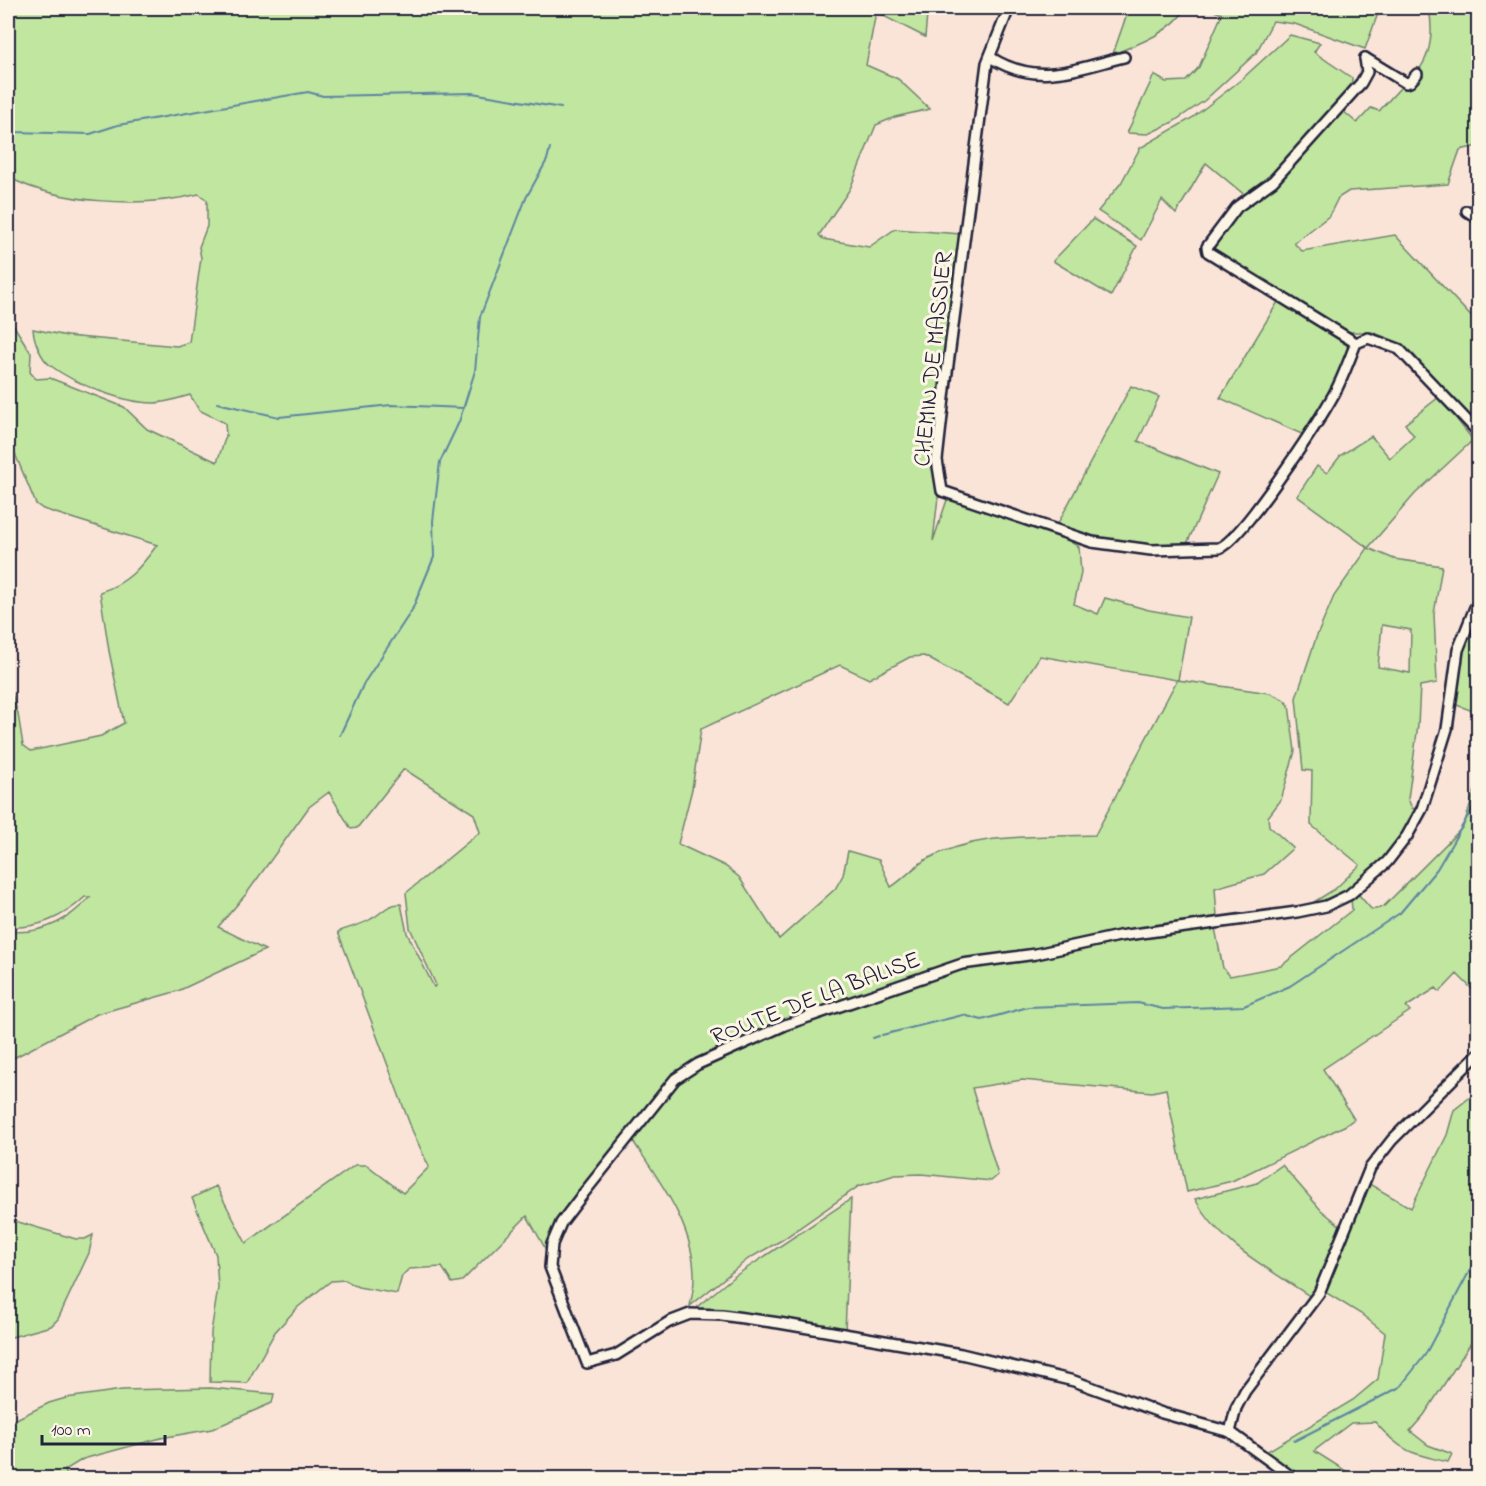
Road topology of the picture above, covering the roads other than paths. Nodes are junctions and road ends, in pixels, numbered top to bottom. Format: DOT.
graph roads {
  1 [pos="1009,8"];
  2 [pos="990,57"];
  3 [pos="1124,57"];
  4 [pos="1417,74"];
  5 [pos="1467,211"];
  6 [pos="1479,218"];
  7 [pos="1356,343"];
  8 [pos="1479,432"];
  9 [pos="1479,600"];
  10 [pos="1479,1054"];
  11 [pos="1230,1432"];
  12 [pos="1293,1479"];
  1 -- 2 [label="street, CHEMIN DE MASSIER"];
  2 -- 3 [label="street"];
  2 -- 7 [label="street, CHEMIN DE MASSIER"];
  4 -- 7 [label="street"];
  5 -- 6 [label="street"];
  7 -- 8 [label="street"];
  9 -- 11 [label="street, ROUTE DE LA BALISE"];
  10 -- 11 [label="street"];
  11 -- 12 [label="street"];
}
